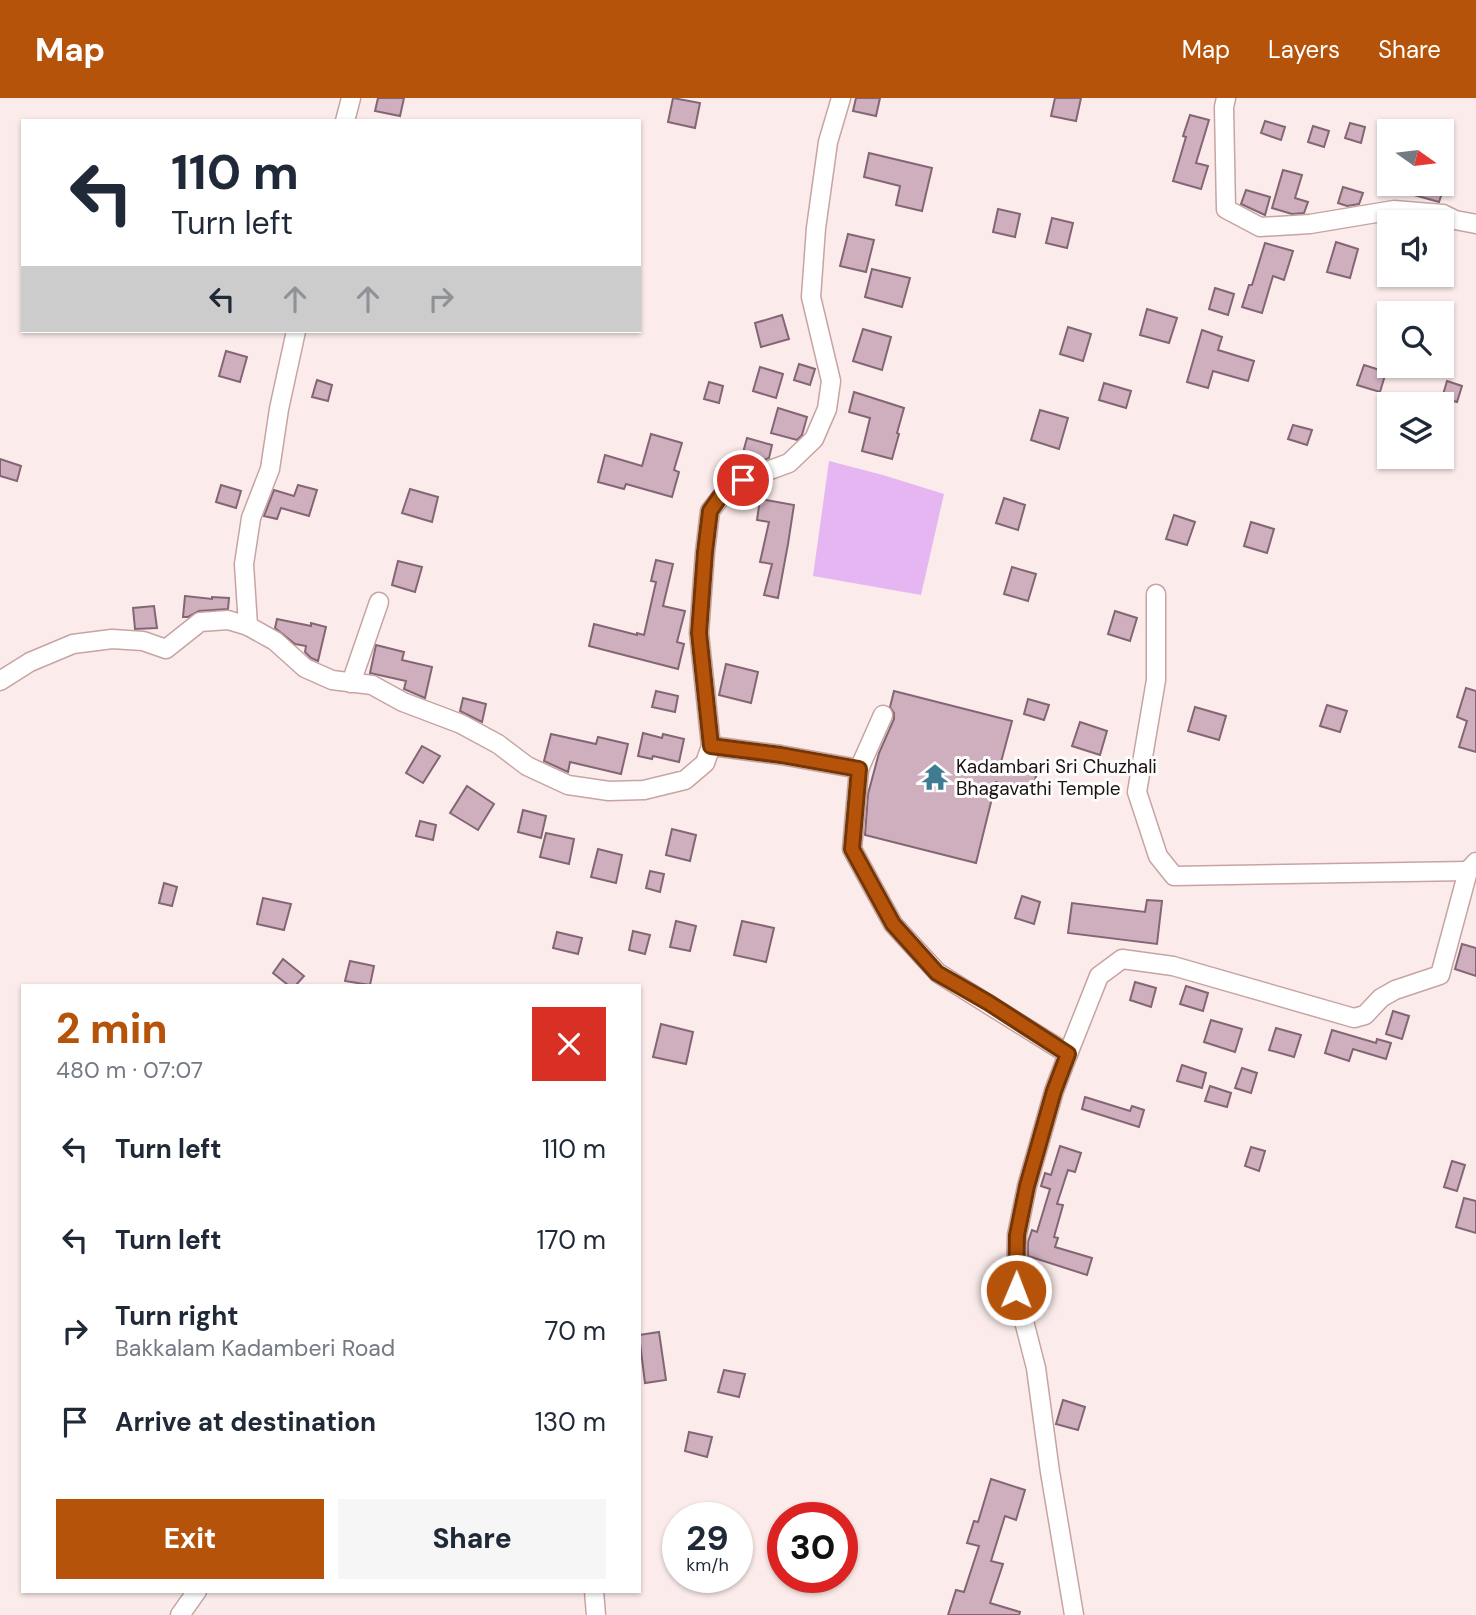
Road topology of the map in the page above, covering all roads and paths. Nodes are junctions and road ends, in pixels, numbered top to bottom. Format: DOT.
graph roads {
  1 [pos="351,98"];
  2 [pos="841,98"];
  3 [pos="1226,98"];
  4 [pos="346,119"];
  5 [pos="1476,224"];
  6 [pos="296,333"];
  7 [pos="1156,594"];
  8 [pos="379,602"];
  9 [pos="248,626"];
  10 [pos="0,681"];
  11 [pos="351,683"];
  12 [pos="883,715"];
  13 [pos="711,746"];
  14 [pos="859,769"];
  15 [pos="1472,866"];
  16 [pos="1068,1054"];
  17 [pos="196,1593"];
  18 [pos="594,1593"];
  19 [pos="180,1615"];
  20 [pos="596,1615"];
  21 [pos="1074,1615"];
  1 -- 4 [label="street"];
  2 -- 13 [label="street"];
  3 -- 5 [label="street"];
  6 -- 9 [label="street"];
  7 -- 15 [label="street"];
  8 -- 11 [label="street"];
  9 -- 10 [label="street"];
  9 -- 11 [label="street"];
  11 -- 13 [label="street"];
  12 -- 14 [label="street"];
  13 -- 14 [label="street"];
  14 -- 16 [label="street"];
  15 -- 16 [label="street"];
  16 -- 21 [label="street"];
  17 -- 19 [label="street"];
  18 -- 20 [label="street"];
}
